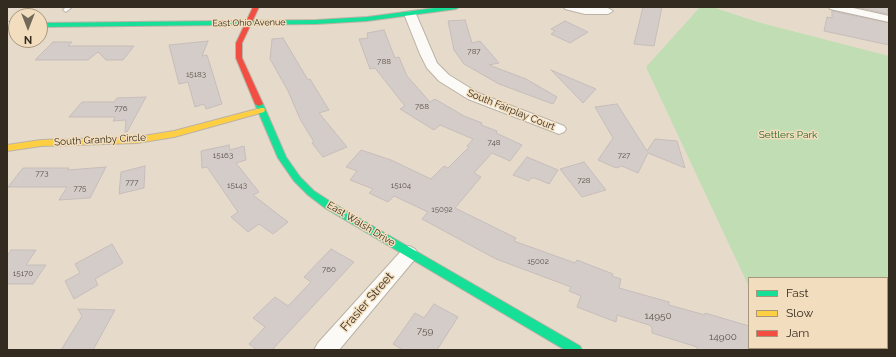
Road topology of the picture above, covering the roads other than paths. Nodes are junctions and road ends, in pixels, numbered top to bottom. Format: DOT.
graph roads {
  1 [pos="256,7"];
  2 [pos="456,7"];
  3 [pos="570,7"];
  4 [pos="834,7"];
  5 [pos="608,11"];
  6 [pos="410,14"];
  7 [pos="889,19"];
  8 [pos="248,24"];
  9 [pos="48,25"];
  10 [pos="261,110"];
  11 [pos="559,129"];
  12 [pos="7,148"];
  13 [pos="409,254"];
  14 [pos="325,350"];
  15 [pos="576,350"];
  1 -- 8 [label="street, East Walsh Drive"];
  2 -- 6 [label="street, East Ohio Avenue"];
  3 -- 5 [label="street"];
  4 -- 7 [label="street"];
  6 -- 8 [label="street, East Ohio Avenue"];
  6 -- 11 [label="street, South Fairplay Court"];
  8 -- 9 [label="street, East Ohio Avenue"];
  8 -- 10 [label="street, East Walsh Drive"];
  10 -- 12 [label="street, South Granby Circle"];
  10 -- 13 [label="street, East Walsh Drive"];
  13 -- 14 [label="street, Frasier Street"];
  13 -- 15 [label="street, East Walsh Drive"];
}
